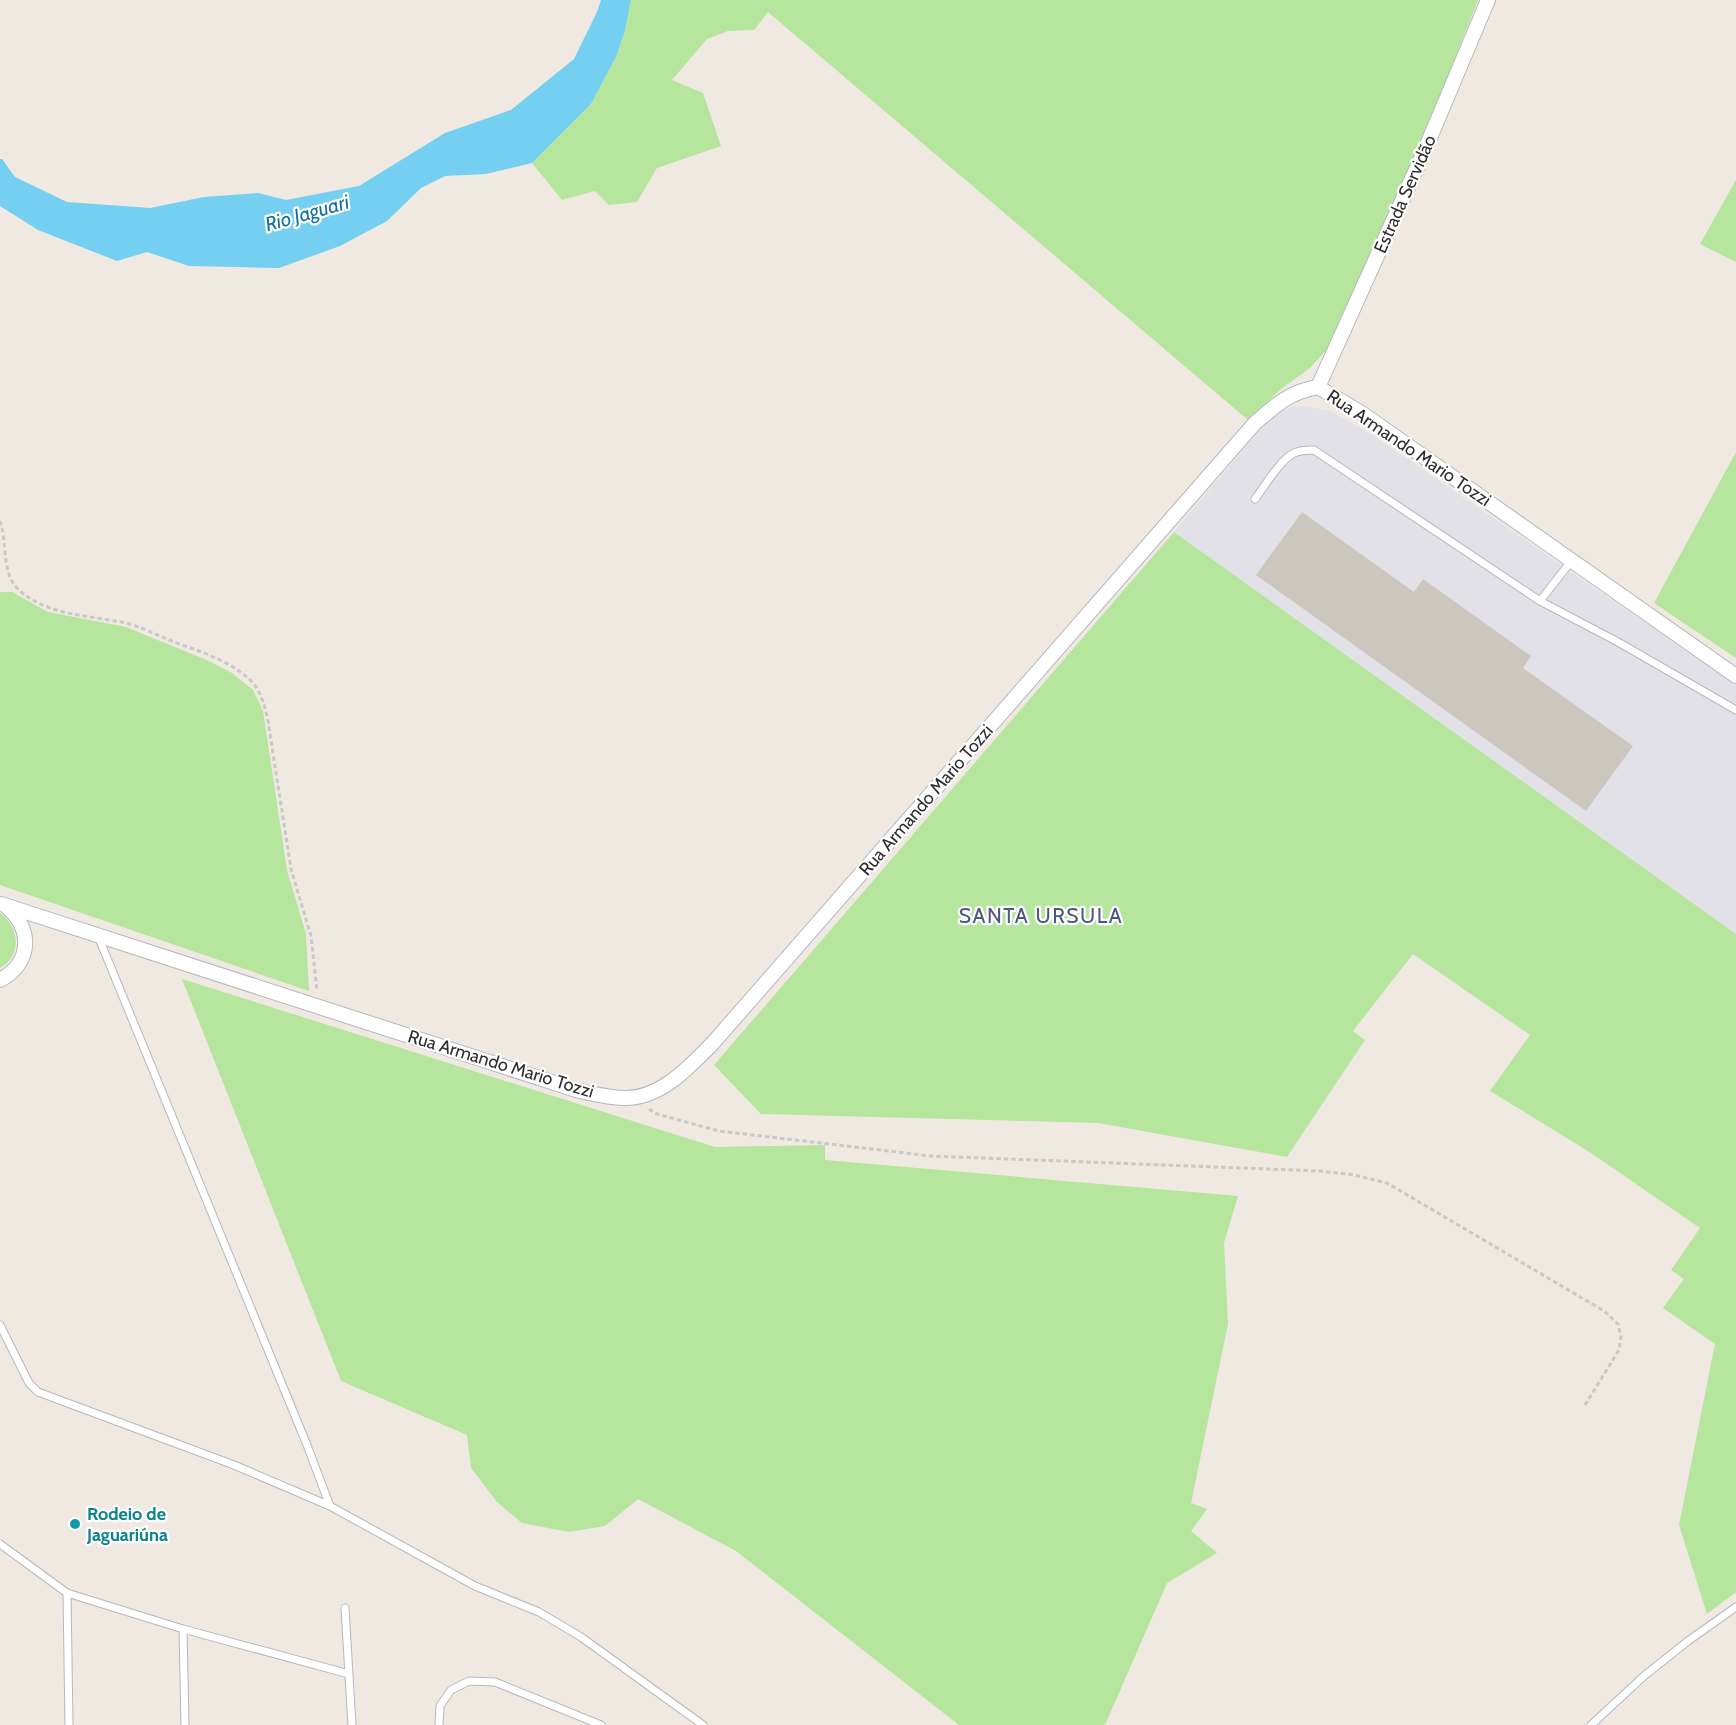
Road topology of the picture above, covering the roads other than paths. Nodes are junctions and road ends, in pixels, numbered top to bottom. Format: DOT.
graph roads {
  1 [pos="1488,0"];
  2 [pos="1318,387"];
  3 [pos="1255,499"];
  4 [pos="1572,560"];
  5 [pos="1540,601"];
  6 [pos="1736,676"];
  7 [pos="1736,710"];
  8 [pos="0,904"];
  9 [pos="98,936"];
  10 [pos="0,980"];
  11 [pos="0,1325"];
  12 [pos="330,1506"];
  13 [pos="0,1544"];
  14 [pos="67,1593"];
  15 [pos="1736,1606"];
  16 [pos="345,1608"];
  17 [pos="183,1629"];
  18 [pos="348,1674"];
  19 [pos="69,1725"];
  20 [pos="185,1725"];
  21 [pos="352,1725"];
  22 [pos="439,1725"];
  23 [pos="601,1725"];
  24 [pos="703,1725"];
  25 [pos="1591,1725"];
  1 -- 2 [label="street, Estrada Servidão"];
  2 -- 4 [label="street, Rua Armando Mario Tozzi"];
  2 -- 9 [label="street, Rua Armando Mario Tozzi"];
  3 -- 5 [label="lane"];
  4 -- 5 [label="lane"];
  4 -- 6 [label="street, Rua Armando Mario Tozzi"];
  5 -- 7 [label="lane"];
  8 -- 9 [label="street, Rua Armando Mario Tozzi"];
  8 -- 10 [label="street"];
  9 -- 12 [label="lane"];
  11 -- 12 [label="lane"];
  12 -- 24 [label="lane"];
  13 -- 14 [label="lane"];
  14 -- 17 [label="lane"];
  14 -- 19 [label="lane"];
  15 -- 25 [label="lane"];
  16 -- 18 [label="lane"];
  17 -- 18 [label="lane"];
  17 -- 20 [label="lane"];
  18 -- 21 [label="lane"];
  22 -- 23 [label="lane"];
}
